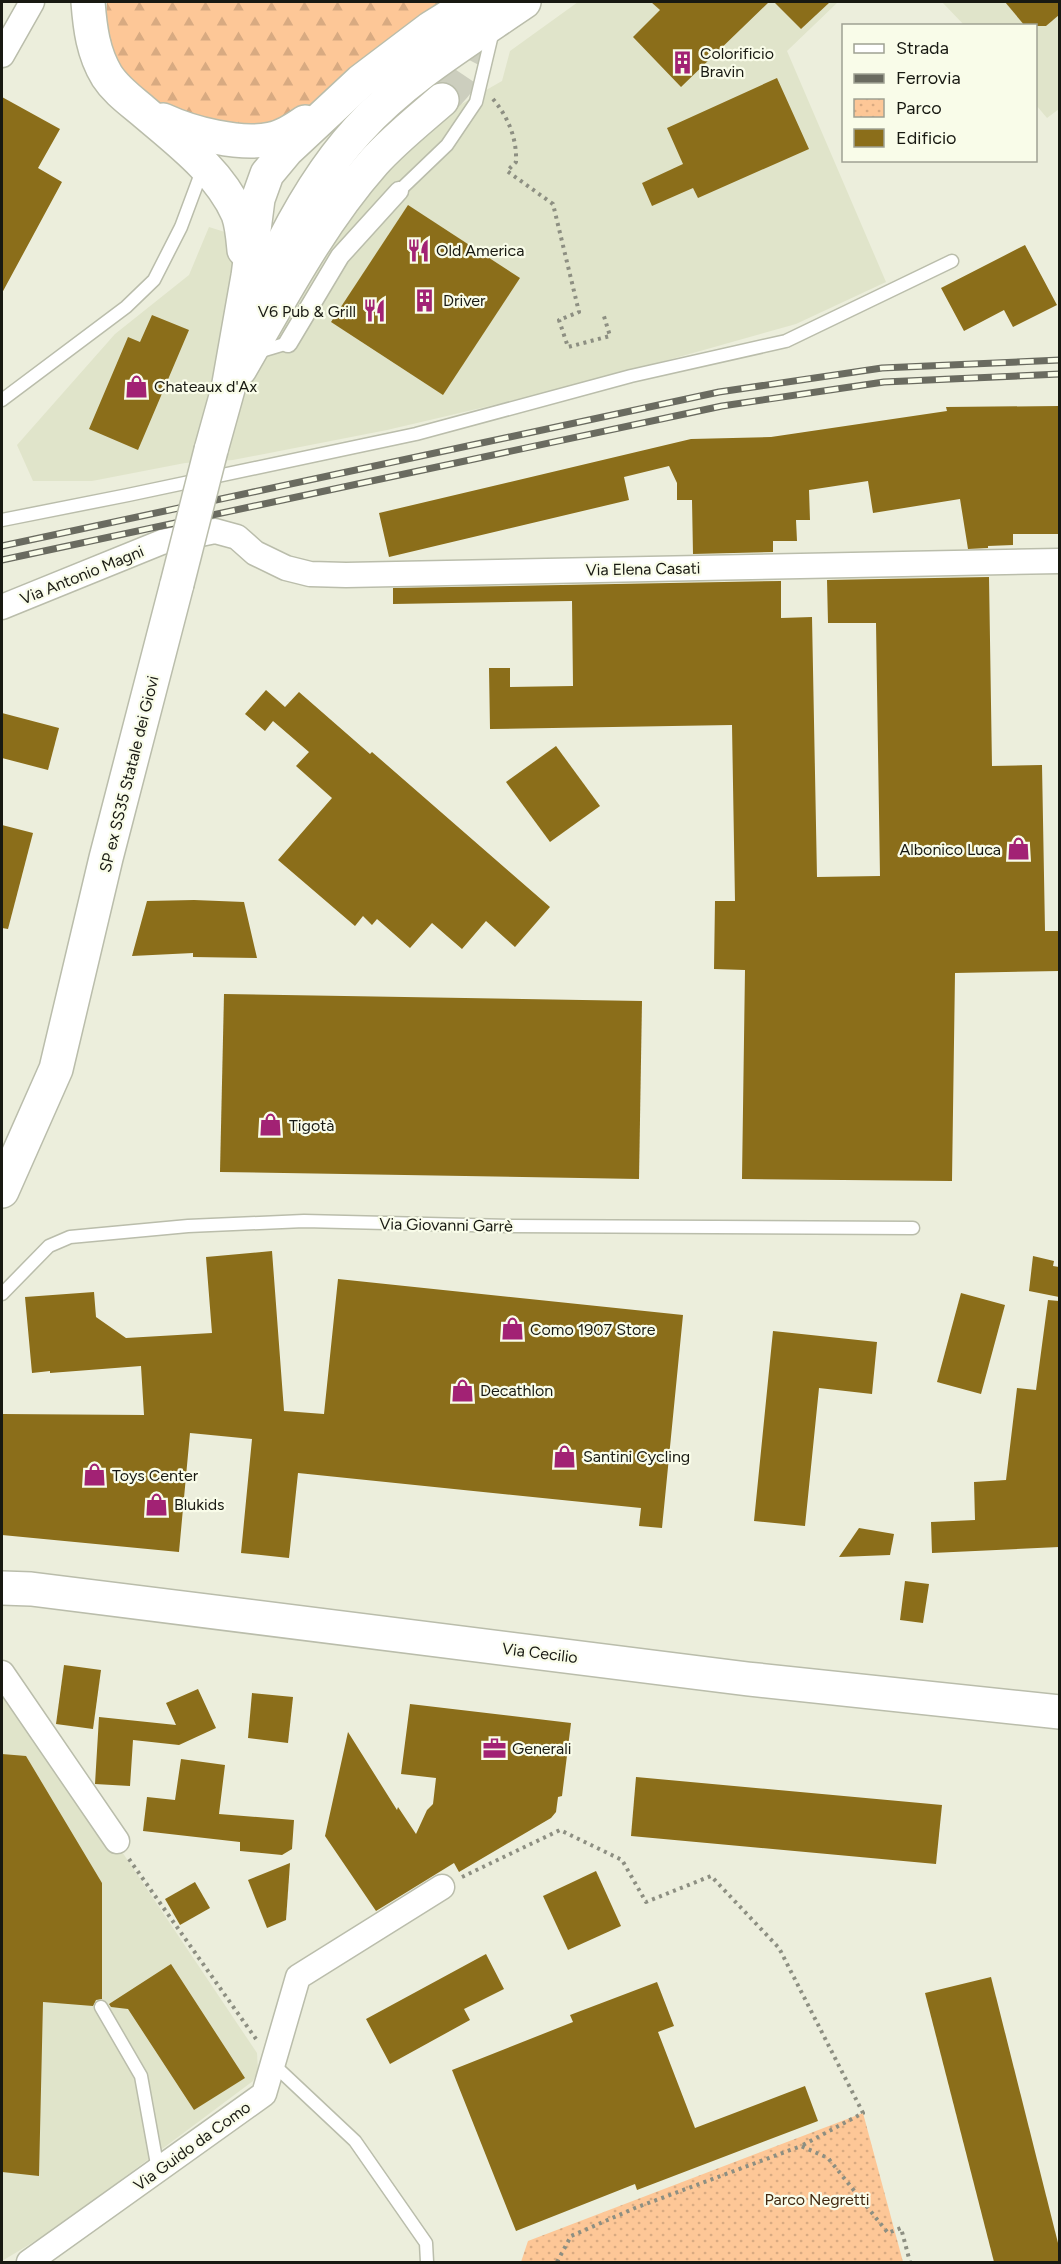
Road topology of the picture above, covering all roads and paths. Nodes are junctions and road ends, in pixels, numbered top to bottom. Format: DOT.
graph roads {
  1 [pos="32,2"];
  2 [pos="88,2"];
  3 [pos="524,2"];
  4 [pos="487,8"];
  5 [pos="2,55"];
  6 [pos="361,81"];
  7 [pos="442,100"];
  8 [pos="476,102"];
  9 [pos="144,112"];
  10 [pos="340,152"];
  11 [pos="205,164"];
  12 [pos="399,191"];
  13 [pos="258,199"];
  14 [pos="952,261"];
  15 [pos="248,276"];
  16 [pos="603,313"];
  17 [pos="288,343"];
  18 [pos="241,352"];
  19 [pos="2,400"];
  20 [pos="2,520"];
  21 [pos="237,537"];
  22 [pos="1059,561"];
  23 [pos="2,607"];
  24 [pos="2,1191"];
  25 [pos="914,1228"];
  26 [pos="2,1294"];
  27 [pos="8,1587"];
  28 [pos="2,1673"];
  29 [pos="1059,1713"];
  30 [pos="117,1841"];
  31 [pos="442,1887"];
  32 [pos="101,2007"];
  33 [pos="273,2064"];
  34 [pos="801,2146"];
  35 [pos="158,2170"];
  36 [pos="29,2262"];
  37 [pos="427,2262"];
  38 [pos="557,2262"];
  39 [pos="910,2262"];
  1 -- 5 [label="street"];
  2 -- 9 [label="main road"];
  3 -- 4 [label="main road"];
  4 -- 6 [label="main road"];
  4 -- 8 [label="lane"];
  4 -- 10 [label="main road"];
  6 -- 9 [label="main road"];
  6 -- 13 [label="main road"];
  7 -- 18 [label="main road"];
  8 -- 12 [label="lane"];
  8 -- 16 [label="path"];
  9 -- 11 [label="main road"];
  10 -- 13 [label="main road"];
  10 -- 18 [label="main road"];
  11 -- 13 [label="main road"];
  11 -- 15 [label="main road"];
  11 -- 19 [label="lane"];
  12 -- 17 [label="street"];
  13 -- 15 [label="main road"];
  14 -- 20 [label="lane"];
  15 -- 18 [label="main road"];
  17 -- 18 [label="lane"];
  18 -- 24 [label="main road, SP ex SS35 Statale dei Giovi, bridge"];
  21 -- 22 [label="street, Via Elena Casati"];
  21 -- 23 [label="street, Via Antonio Magni"];
  25 -- 26 [label="lane, Via Giovanni Garrè"];
  27 -- 29 [label="main road, Via Cecilio"];
  28 -- 30 [label="street"];
  30 -- 33 [label="path"];
  31 -- 33 [label="street, Via Guido da Como"];
  31 -- 34 [label="path"];
  32 -- 35 [label="lane"];
  33 -- 35 [label="street, Via Guido da Como"];
  33 -- 37 [label="lane"];
  34 -- 38 [label="path"];
  34 -- 39 [label="path"];
  35 -- 36 [label="street, Via Guido da Como"];
}
